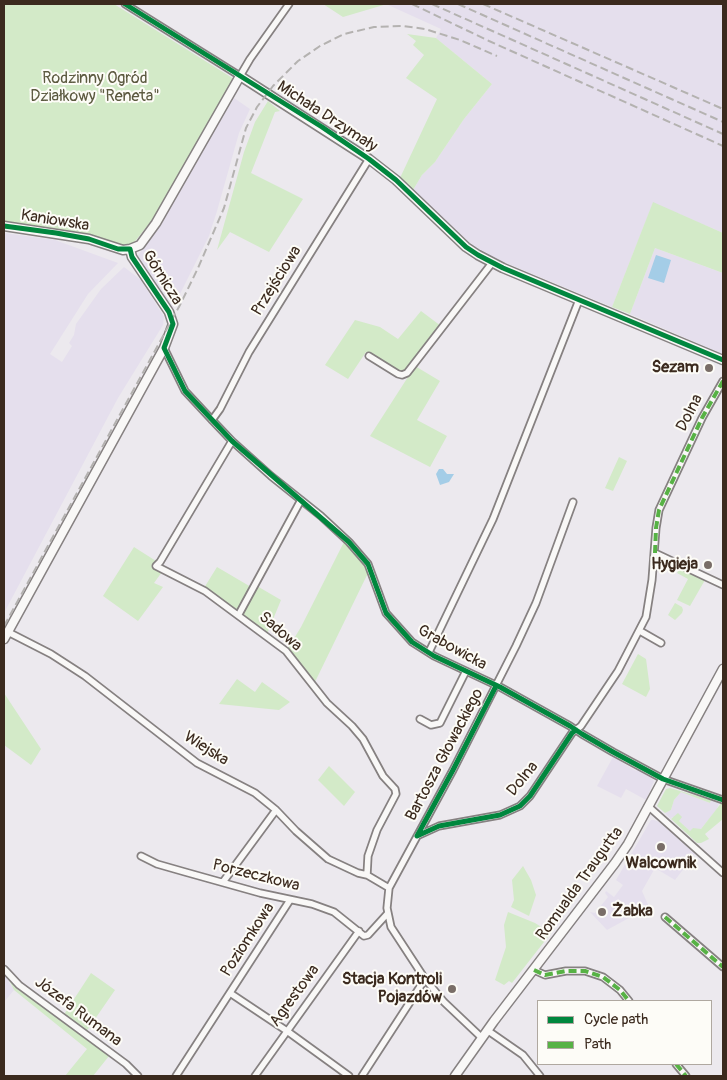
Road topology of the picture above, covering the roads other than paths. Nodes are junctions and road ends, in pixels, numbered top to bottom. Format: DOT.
graph roads {
  1 [pos="125,4"];
  2 [pos="289,4"];
  3 [pos="240,76"];
  4 [pos="369,159"];
  5 [pos="4,226"];
  6 [pos="130,249"];
  7 [pos="492,263"];
  8 [pos="579,300"];
  9 [pos="164,348"];
  10 [pos="369,356"];
  11 [pos="723,360"];
  12 [pos="723,380"];
  13 [pos="212,420"];
  14 [pos="232,441"];
  15 [pos="301,500"];
  16 [pos="573,502"];
  17 [pos="655,553"];
  18 [pos="723,585"];
  19 [pos="239,614"];
  20 [pos="640,631"];
  21 [pos="6,636"];
  22 [pos="661,643"];
  23 [pos="429,652"];
  24 [pos="723,669"];
  25 [pos="466,671"];
  26 [pos="496,686"];
  27 [pos="420,719"];
  28 [pos="576,730"];
  29 [pos="663,779"];
  30 [pos="723,800"];
  31 [pos="648,806"];
  32 [pos="276,810"];
  33 [pos="417,836"];
  34 [pos="141,856"];
  35 [pos="723,873"];
  36 [pos="367,875"];
  37 [pos="223,882"];
  38 [pos="389,888"];
  39 [pos="290,900"];
  40 [pos="388,913"];
  41 [pos="665,917"];
  42 [pos="359,931"];
  43 [pos="723,967"];
  44 [pos="4,969"];
  45 [pos="534,970"];
  46 [pos="425,979"];
  47 [pos="230,993"];
  48 [pos="628,1000"];
  49 [pos="488,1030"];
  50 [pos="286,1031"];
  51 [pos="482,1038"];
  52 [pos="677,1065"];
  53 [pos="138,1076"];
  54 [pos="176,1076"];
  55 [pos="255,1076"];
  56 [pos="349,1076"];
  57 [pos="362,1076"];
  58 [pos="456,1076"];
  59 [pos="540,1076"];
  60 [pos="686,1076"];
  1 -- 3 [label="street, Michała Drzymały"];
  2 -- 3 [label="street, Górnicza"];
  3 -- 4 [label="street, Michała Drzymały"];
  3 -- 6 [label="street, Górnicza"];
  4 -- 7 [label="street, Michała Drzymały"];
  4 -- 13 [label="street, Przejściowa"];
  5 -- 6 [label="street, Kaniowska"];
  6 -- 9 [label="street, Górnicza"];
  7 -- 8 [label="street, Michała Drzymały"];
  7 -- 10 [label="street"];
  8 -- 11 [label="street, Michała Drzymały"];
  8 -- 23 [label="street"];
  9 -- 13 [label="street, Grabowicka"];
  9 -- 21 [label="street, Górnicza"];
  12 -- 17 [label="street, Dolna"];
  13 -- 14 [label="street, Grabowicka"];
  14 -- 15 [label="street, Grabowicka"];
  14 -- 19 [label="street, Sadowa"];
  15 -- 19 [label="street"];
  15 -- 23 [label="street, Grabowicka"];
  16 -- 26 [label="street, Bartosza Głowackiego"];
  17 -- 18 [label="street"];
  17 -- 20 [label="street, Dolna"];
  19 -- 36 [label="street, Sadowa"];
  20 -- 22 [label="street"];
  20 -- 28 [label="street, Dolna"];
  21 -- 32 [label="street, Wiejska"];
  23 -- 25 [label="street, Grabowicka"];
  24 -- 29 [label="street, Romualda Traugutta"];
  25 -- 26 [label="street, Grabowicka"];
  25 -- 27 [label="street"];
  26 -- 28 [label="street, Grabowicka"];
  26 -- 33 [label="street, Bartosza Głowackiego"];
  28 -- 29 [label="street, Grabowicka"];
  28 -- 33 [label="street, Dolna"];
  29 -- 30 [label="street, Grabowicka"];
  29 -- 31 [label="street, Romualda Traugutta"];
  31 -- 35 [label="street"];
  31 -- 45 [label="street, Romualda Traugutta"];
  32 -- 36 [label="street, Wiejska"];
  32 -- 37 [label="street"];
  33 -- 38 [label="street, Bartosza Głowackiego"];
  34 -- 37 [label="street, Porzeczkowa"];
  36 -- 38 [label="street, Wiejska"];
  37 -- 39 [label="street, Porzeczkowa"];
  38 -- 40 [label="street, Bartosza Głowackiego"];
  39 -- 42 [label="street, Porzeczkowa"];
  39 -- 47 [label="street, Poziomkowa"];
  40 -- 42 [label="street"];
  40 -- 46 [label="street, Bartosza Głowackiego"];
  41 -- 43 [label="street"];
  42 -- 50 [label="street, Agrestowa"];
  44 -- 53 [label="street, Józefa Rumana"];
  45 -- 48 [label="street"];
  45 -- 49 [label="street, Romualda Traugutta"];
  46 -- 51 [label="street, Bartosza Głowackiego"];
  46 -- 57 [label="street"];
  47 -- 50 [label="street"];
  47 -- 54 [label="street, Poziomkowa"];
  49 -- 51 [label="street, Romualda Traugutta"];
  49 -- 59 [label="street"];
  50 -- 55 [label="street, Agrestowa"];
  50 -- 56 [label="street"];
  51 -- 58 [label="street, Romualda Traugutta"];
  52 -- 60 [label="street"];
}
